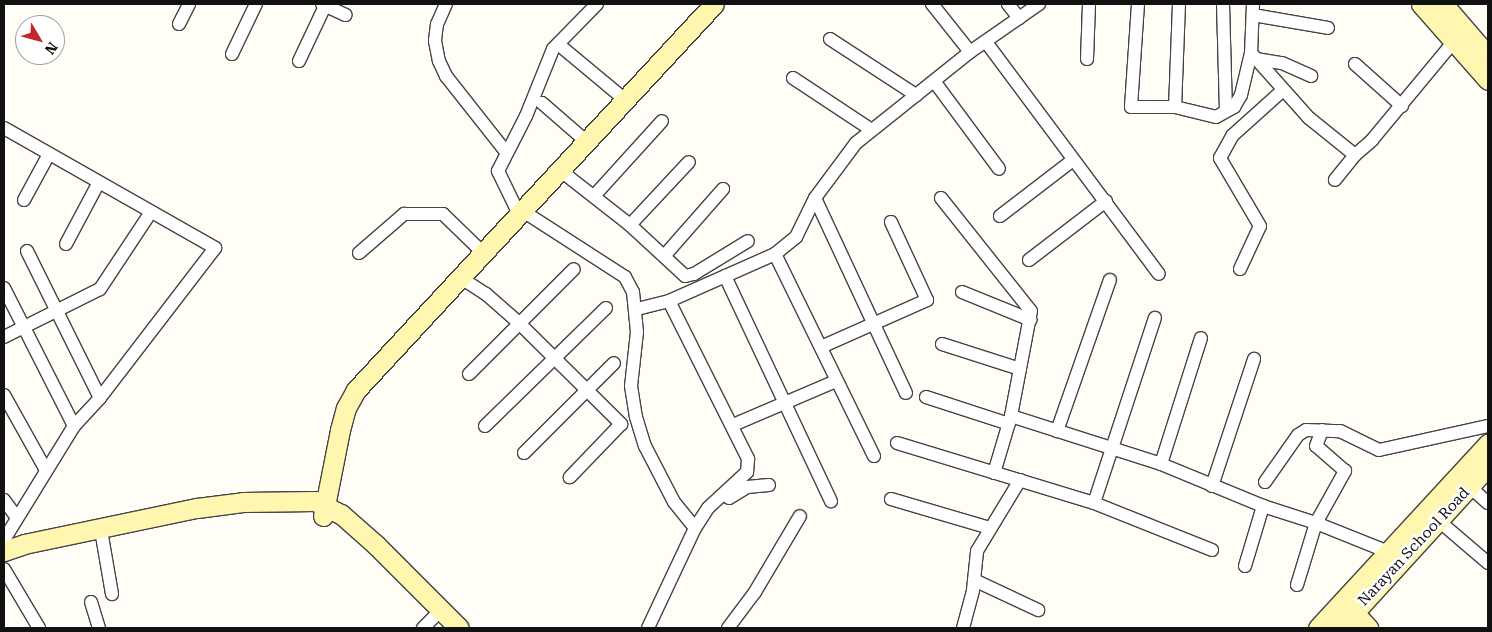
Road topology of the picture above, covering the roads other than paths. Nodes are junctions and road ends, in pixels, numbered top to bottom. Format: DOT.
graph roads {
  1 [pos="189,4"];
  2 [pos="256,4"];
  3 [pos="324,4"];
  4 [pos="446,4"];
  5 [pos="597,4"];
  6 [pos="699,4"];
  7 [pos="714,4"];
  8 [pos="932,4"];
  9 [pos="1008,4"];
  10 [pos="1039,4"];
  11 [pos="1089,4"];
  12 [pos="1138,4"];
  13 [pos="1179,4"];
  14 [pos="1223,4"];
  15 [pos="1421,4"];
  16 [pos="1443,4"];
  17 [pos="1253,10"];
  18 [pos="346,15"];
  19 [pos="1019,18"];
  20 [pos="180,24"];
  21 [pos="1328,28"];
  22 [pos="830,39"];
  23 [pos="1455,40"];
  24 [pos="986,42"];
  25 [pos="558,44"];
  26 [pos="970,52"];
  27 [pos="232,54"];
  28 [pos="1254,56"];
  29 [pos="1488,56"];
  30 [pos="1086,59"];
  31 [pos="298,61"];
  32 [pos="1354,64"];
  33 [pos="1312,76"];
  34 [pos="793,78"];
  35 [pos="1488,80"];
  36 [pos="934,81"];
  37 [pos="1283,90"];
  38 [pos="618,94"];
  39 [pos="916,95"];
  40 [pos="542,103"];
  41 [pos="1176,106"];
  42 [pos="1402,106"];
  43 [pos="1226,111"];
  44 [pos="662,121"];
  45 [pos="4,128"];
  46 [pos="870,129"];
  47 [pos="580,136"];
  48 [pos="506,152"];
  49 [pos="49,154"];
  50 [pos="1355,155"];
  51 [pos="1073,160"];
  52 [pos="689,162"];
  53 [pos="999,169"];
  54 [pos="561,171"];
  55 [pos="1335,180"];
  56 [pos="99,182"];
  57 [pos="723,189"];
  58 [pos="594,196"];
  59 [pos="815,198"];
  60 [pos="941,198"];
  61 [pos="24,200"];
  62 [pos="1106,202"];
  63 [pos="519,209"];
  64 [pos="151,212"];
  65 [pos="1000,216"];
  66 [pos="891,222"];
  67 [pos="630,224"];
  68 [pos="748,240"];
  69 [pos="66,244"];
  70 [pos="477,247"];
  71 [pos="27,251"];
  72 [pos="359,253"];
  73 [pos="775,254"];
  74 [pos="665,255"];
  75 [pos="1029,260"];
  76 [pos="574,269"];
  77 [pos="1240,269"];
  78 [pos="1159,274"];
  79 [pos="725,276"];
  80 [pos="461,278"];
  81 [pos="1110,280"];
  82 [pos="4,288"];
  83 [pos="962,292"];
  84 [pos="669,301"];
  85 [pos="606,308"];
  86 [pos="637,309"];
  87 [pos="58,310"];
  88 [pos="1155,318"];
  89 [pos="1031,320"];
  90 [pos="519,322"];
  91 [pos="874,324"];
  92 [pos="25,327"];
  93 [pos="4,338"];
  94 [pos="1201,338"];
  95 [pos="942,344"];
  96 [pos="821,348"];
  97 [pos="555,357"];
  98 [pos="1254,359"];
  99 [pos="614,363"];
  100 [pos="1020,369"];
  101 [pos="469,374"];
  102 [pos="836,381"];
  103 [pos="588,390"];
  104 [pos="906,393"];
  105 [pos="4,395"];
  106 [pos="926,397"];
  107 [pos="100,398"];
  108 [pos="785,403"];
  109 [pos="1010,420"];
  110 [pos="733,425"];
  111 [pos="74,426"];
  112 [pos="485,426"];
  113 [pos="1488,426"];
  114 [pos="1322,430"];
  115 [pos="1058,431"];
  116 [pos="897,443"];
  117 [pos="1488,444"];
  118 [pos="1110,448"];
  119 [pos="524,453"];
  120 [pos="874,456"];
  121 [pos="1161,464"];
  122 [pos="1488,466"];
  123 [pos="46,470"];
  124 [pos="994,472"];
  125 [pos="570,477"];
  126 [pos="1020,480"];
  127 [pos="1265,482"];
  128 [pos="769,485"];
  129 [pos="1212,486"];
  130 [pos="1470,487"];
  131 [pos="892,499"];
  132 [pos="4,500"];
  133 [pos="831,501"];
  134 [pos="1094,503"];
  135 [pos="1488,503"];
  136 [pos="1263,506"];
  137 [pos="320,508"];
  138 [pos="800,516"];
  139 [pos="17,518"];
  140 [pos="1439,521"];
  141 [pos="1316,523"];
  142 [pos="695,528"];
  143 [pos="990,528"];
  144 [pos="102,536"];
  145 [pos="4,540"];
  146 [pos="1212,550"];
  147 [pos="1386,551"];
  148 [pos="4,553"];
  149 [pos="1488,564"];
  150 [pos="1245,566"];
  151 [pos="4,569"];
  152 [pos="1392,570"];
  153 [pos="974,580"];
  154 [pos="1297,585"];
  155 [pos="112,594"];
  156 [pos="91,602"];
  157 [pos="1349,607"];
  158 [pos="1038,610"];
  159 [pos="435,624"];
  160 [pos="1332,626"];
  161 [pos="39,628"];
  162 [pos="99,628"];
  163 [pos="459,628"];
  164 [pos="648,628"];
  165 [pos="728,628"];
  166 [pos="963,628"];
  167 [pos="1368,628"];
  1 -- 20 [label="street"];
  2 -- 27 [label="street"];
  3 -- 18 [label="street"];
  3 -- 31 [label="street"];
  4 -- 48 [label="street"];
  5 -- 25 [label="street"];
  6 -- 38 [label="street"];
  7 -- 54 [label="street"];
  8 -- 26 [label="street"];
  9 -- 19 [label="street"];
  10 -- 19 [label="street"];
  11 -- 30 [label="street"];
  12 -- 41 [label="street"];
  13 -- 41 [label="street"];
  14 -- 43 [label="street"];
  15 -- 23 [label="street"];
  16 -- 29 [label="street"];
  17 -- 21 [label="street"];
  17 -- 28 [label="street"];
  19 -- 24 [label="street"];
  22 -- 39 [label="street"];
  23 -- 35 [label="street"];
  23 -- 42 [label="street"];
  24 -- 26 [label="street"];
  24 -- 51 [label="street"];
  25 -- 38 [label="street"];
  25 -- 48 [label="street"];
  26 -- 36 [label="street"];
  28 -- 33 [label="street"];
  28 -- 37 [label="street"];
  28 -- 43 [label="street"];
  32 -- 42 [label="street"];
  34 -- 46 [label="street"];
  36 -- 39 [label="street"];
  36 -- 53 [label="street"];
  37 -- 50 [label="street"];
  37 -- 77 [label="street"];
  38 -- 47 [label="street"];
  39 -- 46 [label="street"];
  40 -- 47 [label="street"];
  41 -- 43 [label="street"];
  42 -- 50 [label="street"];
  44 -- 58 [label="street"];
  45 -- 49 [label="street"];
  46 -- 59 [label="street"];
  47 -- 63 [label="street"];
  48 -- 63 [label="street"];
  49 -- 56 [label="street"];
  49 -- 61 [label="street"];
  50 -- 55 [label="street"];
  51 -- 62 [label="street"];
  51 -- 65 [label="street"];
  52 -- 67 [label="street"];
  54 -- 58 [label="street"];
  54 -- 63 [label="street"];
  56 -- 64 [label="street"];
  56 -- 69 [label="street"];
  57 -- 74 [label="street"];
  58 -- 67 [label="street"];
  59 -- 73 [label="street"];
  59 -- 91 [label="street"];
  60 -- 89 [label="street"];
  62 -- 75 [label="street"];
  62 -- 78 [label="street"];
  63 -- 70 [label="street"];
  63 -- 80 [label="street"];
  63 -- 86 [label="street"];
  64 -- 87 [label="street"];
  64 -- 107 [label="street"];
  66 -- 91 [label="street"];
  67 -- 74 [label="street"];
  68 -- 74 [label="street"];
  70 -- 72 [label="street"];
  70 -- 137 [label="street"];
  71 -- 87 [label="street"];
  73 -- 79 [label="street"];
  73 -- 96 [label="street"];
  76 -- 90 [label="street"];
  79 -- 84 [label="street"];
  79 -- 108 [label="street"];
  80 -- 90 [label="street"];
  80 -- 137 [label="street"];
  81 -- 115 [label="street"];
  82 -- 92 [label="street"];
  83 -- 89 [label="street"];
  84 -- 86 [label="street"];
  84 -- 110 [label="street"];
  85 -- 97 [label="street"];
  86 -- 142 [label="street"];
  87 -- 92 [label="street"];
  87 -- 107 [label="street"];
  88 -- 118 [label="street"];
  89 -- 100 [label="street"];
  90 -- 97 [label="street"];
  90 -- 101 [label="street"];
  91 -- 96 [label="street"];
  91 -- 104 [label="street"];
  92 -- 93 [label="street"];
  92 -- 111 [label="street"];
  94 -- 121 [label="street"];
  95 -- 100 [label="street"];
  96 -- 102 [label="street"];
  97 -- 103 [label="street"];
  97 -- 112 [label="street"];
  98 -- 129 [label="street"];
  99 -- 103 [label="street"];
  100 -- 109 [label="street"];
  102 -- 108 [label="street"];
  102 -- 120 [label="street"];
  103 -- 119 [label="street"];
  103 -- 125 [label="street"];
  105 -- 123 [label="street"];
  106 -- 109 [label="street"];
  107 -- 111 [label="street"];
  108 -- 110 [label="street"];
  108 -- 133 [label="street"];
  109 -- 115 [label="street"];
  109 -- 124 [label="street"];
  110 -- 142 [label="street"];
  111 -- 123 [label="street"];
  113 -- 114 [label="street"];
  114 -- 127 [label="street"];
  114 -- 141 [label="street"];
  115 -- 118 [label="street"];
  116 -- 124 [label="street"];
  117 -- 147 [label="street"];
  118 -- 121 [label="street"];
  118 -- 134 [label="street"];
  121 -- 129 [label="street"];
  122 -- 130 [label="street, Narayan School Road"];
  123 -- 139 [label="street"];
  124 -- 126 [label="street"];
  126 -- 134 [label="street"];
  126 -- 143 [label="street"];
  128 -- 142 [label="street"];
  129 -- 136 [label="street"];
  130 -- 135 [label="street"];
  130 -- 140 [label="street, Narayan School Road"];
  131 -- 143 [label="street"];
  132 -- 139 [label="street"];
  134 -- 146 [label="street"];
  136 -- 141 [label="street"];
  136 -- 150 [label="street"];
  137 -- 144 [label="street"];
  137 -- 148 [label="street"];
  137 -- 159 [label="street"];
  137 -- 163 [label="street"];
  138 -- 165 [label="street"];
  139 -- 145 [label="street"];
  140 -- 149 [label="street"];
  140 -- 152 [label="street, Narayan School Road"];
  141 -- 147 [label="street"];
  141 -- 154 [label="street"];
  142 -- 164 [label="street"];
  143 -- 153 [label="street"];
  144 -- 148 [label="street"];
  144 -- 155 [label="street"];
  147 -- 152 [label="street"];
  147 -- 157 [label="street"];
  151 -- 161 [label="street"];
  152 -- 157 [label="street, Narayan School Road"];
  153 -- 158 [label="street"];
  153 -- 166 [label="street"];
  156 -- 162 [label="street"];
  157 -- 160 [label="street"];
  157 -- 167 [label="street"];
}
